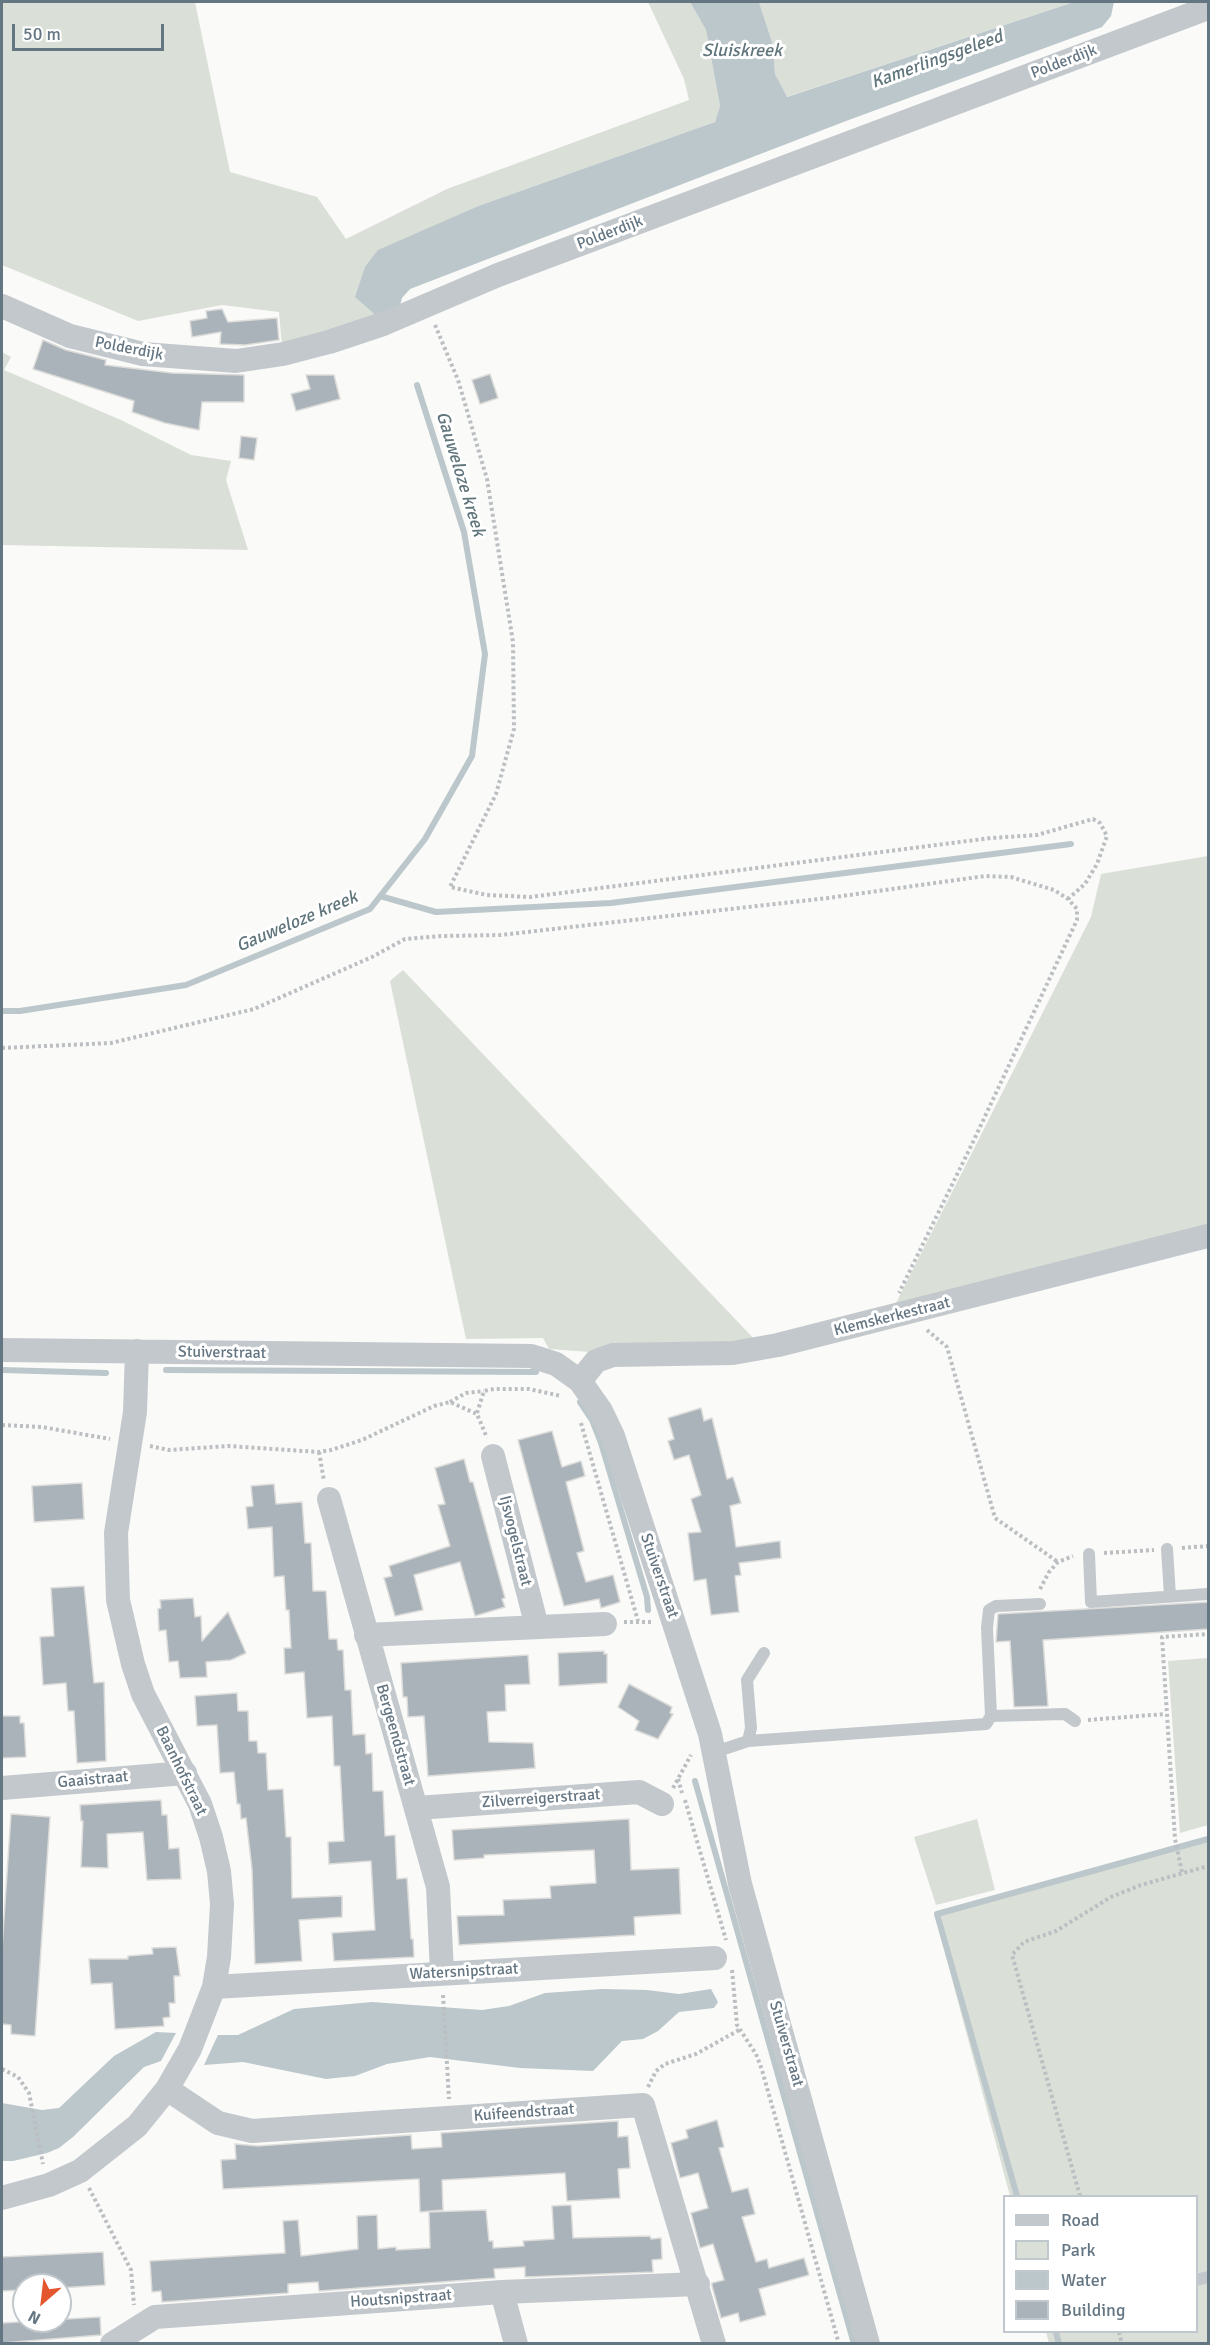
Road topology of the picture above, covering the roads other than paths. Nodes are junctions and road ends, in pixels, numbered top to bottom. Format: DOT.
graph roads {
  1 [pos="1209,8"];
  2 [pos="2,306"];
  3 [pos="1209,1236"];
  4 [pos="2,1350"];
  5 [pos="137,1351"];
  6 [pos="580,1381"];
  7 [pos="493,1456"];
  8 [pos="329,1499"];
  9 [pos="1167,1549"];
  10 [pos="1089,1554"];
  11 [pos="1209,1594"];
  12 [pos="1170,1596"];
  13 [pos="1040,1605"];
  14 [pos="605,1623"];
  15 [pos="537,1627"];
  16 [pos="366,1635"];
  17 [pos="764,1653"];
  18 [pos="991,1716"];
  19 [pos="1075,1721"];
  20 [pos="748,1742"];
  21 [pos="703,1752"];
  22 [pos="185,1773"];
  23 [pos="2,1788"];
  24 [pos="662,1804"];
  25 [pos="417,1808"];
  26 [pos="725,1957"];
  27 [pos="442,1973"];
  28 [pos="214,1987"];
  29 [pos="167,2089"];
  30 [pos="2,2198"];
  31 [pos="698,2284"];
  32 [pos="502,2292"];
  33 [pos="112,2343"];
  34 [pos="516,2343"];
  35 [pos="714,2343"];
  36 [pos="868,2343"];
  1 -- 2 [label="street, Polderdijk"];
  3 -- 6 [label="street, Klemskerkestraat"];
  4 -- 5 [label="street, Stuiverstraat"];
  5 -- 6 [label="street, Stuiverstraat"];
  5 -- 22 [label="street, Baanhofstraat"];
  6 -- 21 [label="street, Stuiverstraat"];
  7 -- 15 [label="street, Ijsvogelstraat"];
  8 -- 16 [label="street, Bergeendstraat"];
  9 -- 12 [label="lane"];
  10 -- 12 [label="lane"];
  11 -- 12 [label="lane"];
  13 -- 18 [label="lane"];
  14 -- 15 [label="street"];
  15 -- 16 [label="street"];
  16 -- 25 [label="street, Bergeendstraat"];
  17 -- 20 [label="lane"];
  18 -- 19 [label="lane"];
  18 -- 20 [label="lane"];
  20 -- 21 [label="lane"];
  21 -- 36 [label="street, Stuiverstraat"];
  22 -- 23 [label="street, Gaaistraat"];
  22 -- 28 [label="street, Baanhofstraat"];
  24 -- 25 [label="street, Zilverreigerstraat"];
  25 -- 27 [label="street, Bergeendstraat"];
  26 -- 27 [label="street, Watersnipstraat"];
  27 -- 28 [label="street, Watersnipstraat"];
  28 -- 29 [label="street, Baanhofstraat"];
  29 -- 30 [label="street, Baanhofstraat"];
  29 -- 31 [label="street, Kuifeendstraat"];
  31 -- 32 [label="street, Houtsnipstraat"];
  31 -- 35 [label="street"];
  32 -- 33 [label="street, Houtsnipstraat"];
  32 -- 34 [label="street"];
}
